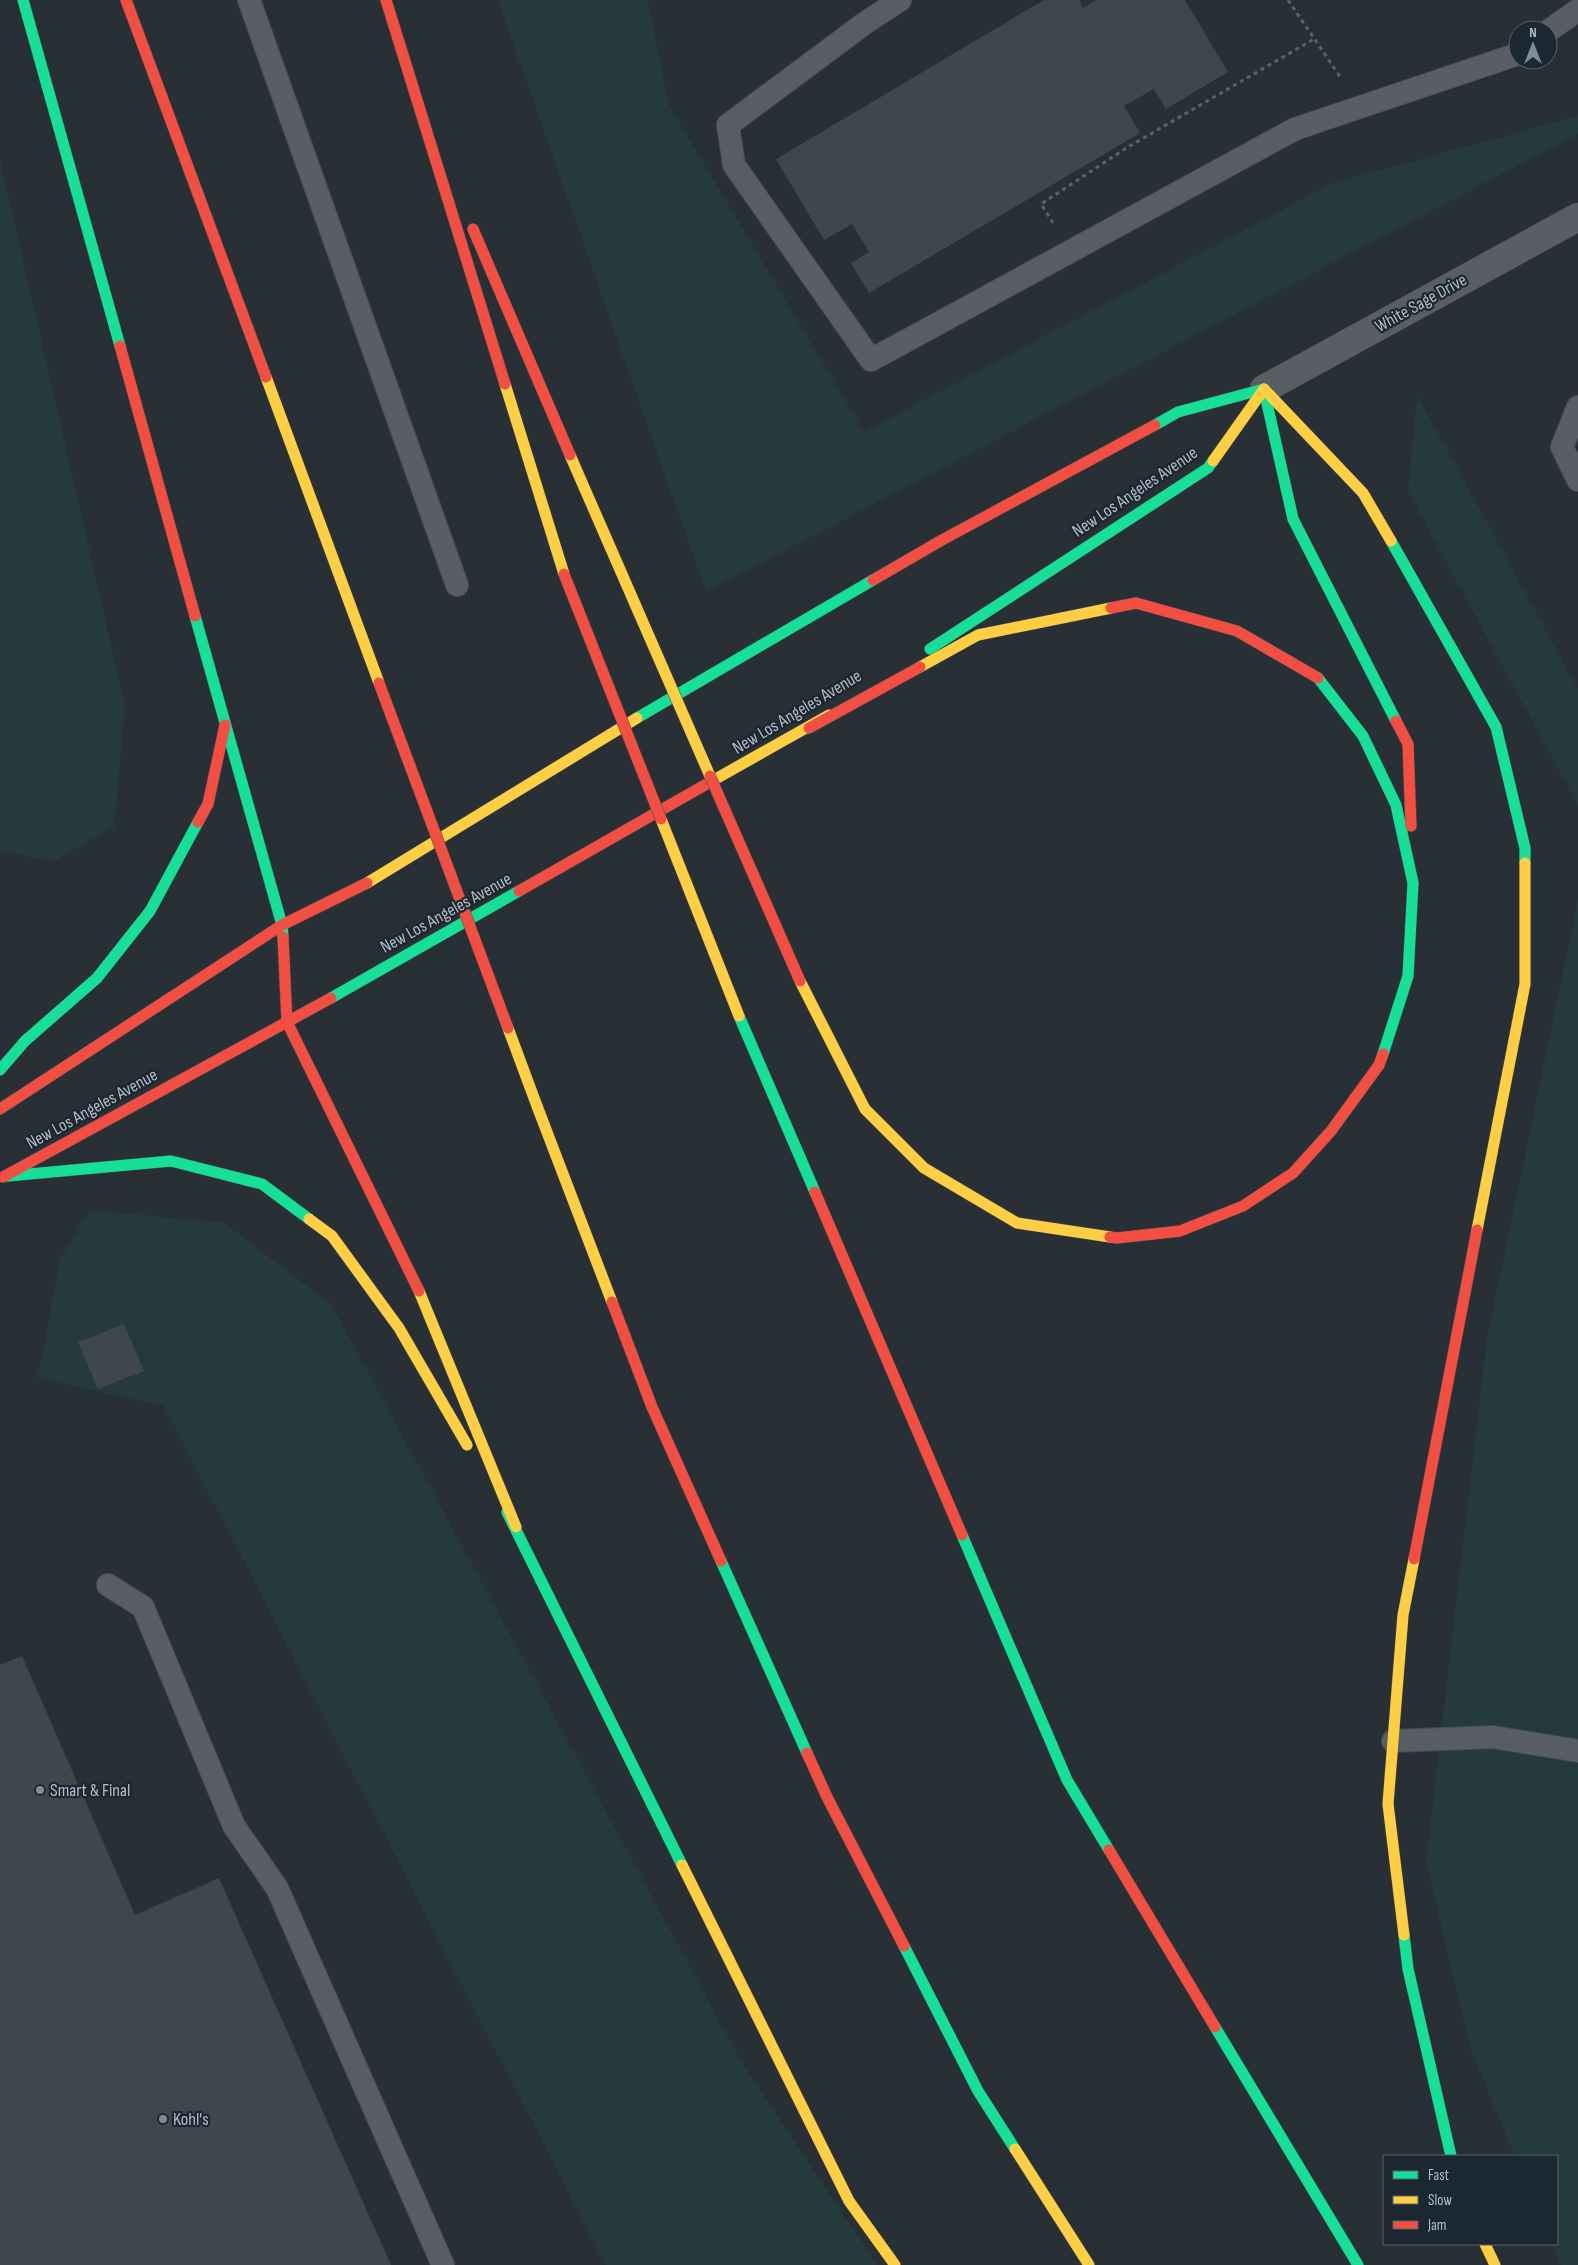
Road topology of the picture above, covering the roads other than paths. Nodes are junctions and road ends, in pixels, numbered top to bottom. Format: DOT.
graph roads {
  1 [pos="23,0"];
  2 [pos="126,0"];
  3 [pos="249,0"];
  4 [pos="386,0"];
  5 [pos="900,0"];
  6 [pos="1578,10"];
  7 [pos="1558,24"];
  8 [pos="1508,57"];
  9 [pos="416,97"];
  10 [pos="459,196"];
  11 [pos="467,214"];
  12 [pos="1578,217"];
  13 [pos="1264,388"];
  14 [pos="1578,407"];
  15 [pos="1578,480"];
  16 [pos="457,585"];
  17 [pos="226,721"];
  18 [pos="809,728"];
  19 [pos="1413,883"];
  20 [pos="282,925"];
  21 [pos="287,1022"];
  22 [pos="0,1070"];
  23 [pos="0,1109"];
  24 [pos="4,1177"];
  25 [pos="516,1527"];
  26 [pos="108,1585"];
  27 [pos="1393,1741"];
  28 [pos="1578,1751"];
  29 [pos="1450,2155"];
  30 [pos="1485,2245"];
  31 [pos="443,2265"];
  32 [pos="895,2265"];
  33 [pos="1089,2265"];
  34 [pos="1358,2265"];
  35 [pos="1495,2265"];
  1 -- 17 [label="main road"];
  2 -- 33 [label="main road, bridge"];
  3 -- 16 [label="lane"];
  4 -- 9 [label="main road"];
  5 -- 8 [label="lane"];
  6 -- 7 [label="lane"];
  9 -- 10 [label="main road"];
  9 -- 34 [label="main road, bridge"];
  11 -- 19 [label="main road, bridge"];
  12 -- 13 [label="street, White Sage Drive"];
  13 -- 18 [label="main road, New Los Angeles Avenue"];
  13 -- 19 [label="main road"];
  13 -- 20 [label="main road"];
  13 -- 27 [label="main road"];
  14 -- 15 [label="lane"];
  17 -- 20 [label="main road"];
  17 -- 22 [label="main road"];
  18 -- 19 [label="main road"];
  18 -- 21 [label="main road, New Los Angeles Avenue"];
  20 -- 21 [label="main road"];
  20 -- 23 [label="main road"];
  21 -- 24 [label="main road, New Los Angeles Avenue"];
  21 -- 25 [label="main road"];
  24 -- 25 [label="main road"];
  25 -- 32 [label="main road"];
  26 -- 31 [label="lane"];
  27 -- 28 [label="lane"];
  27 -- 29 [label="main road"];
  30 -- 35 [label="main road"];
}
